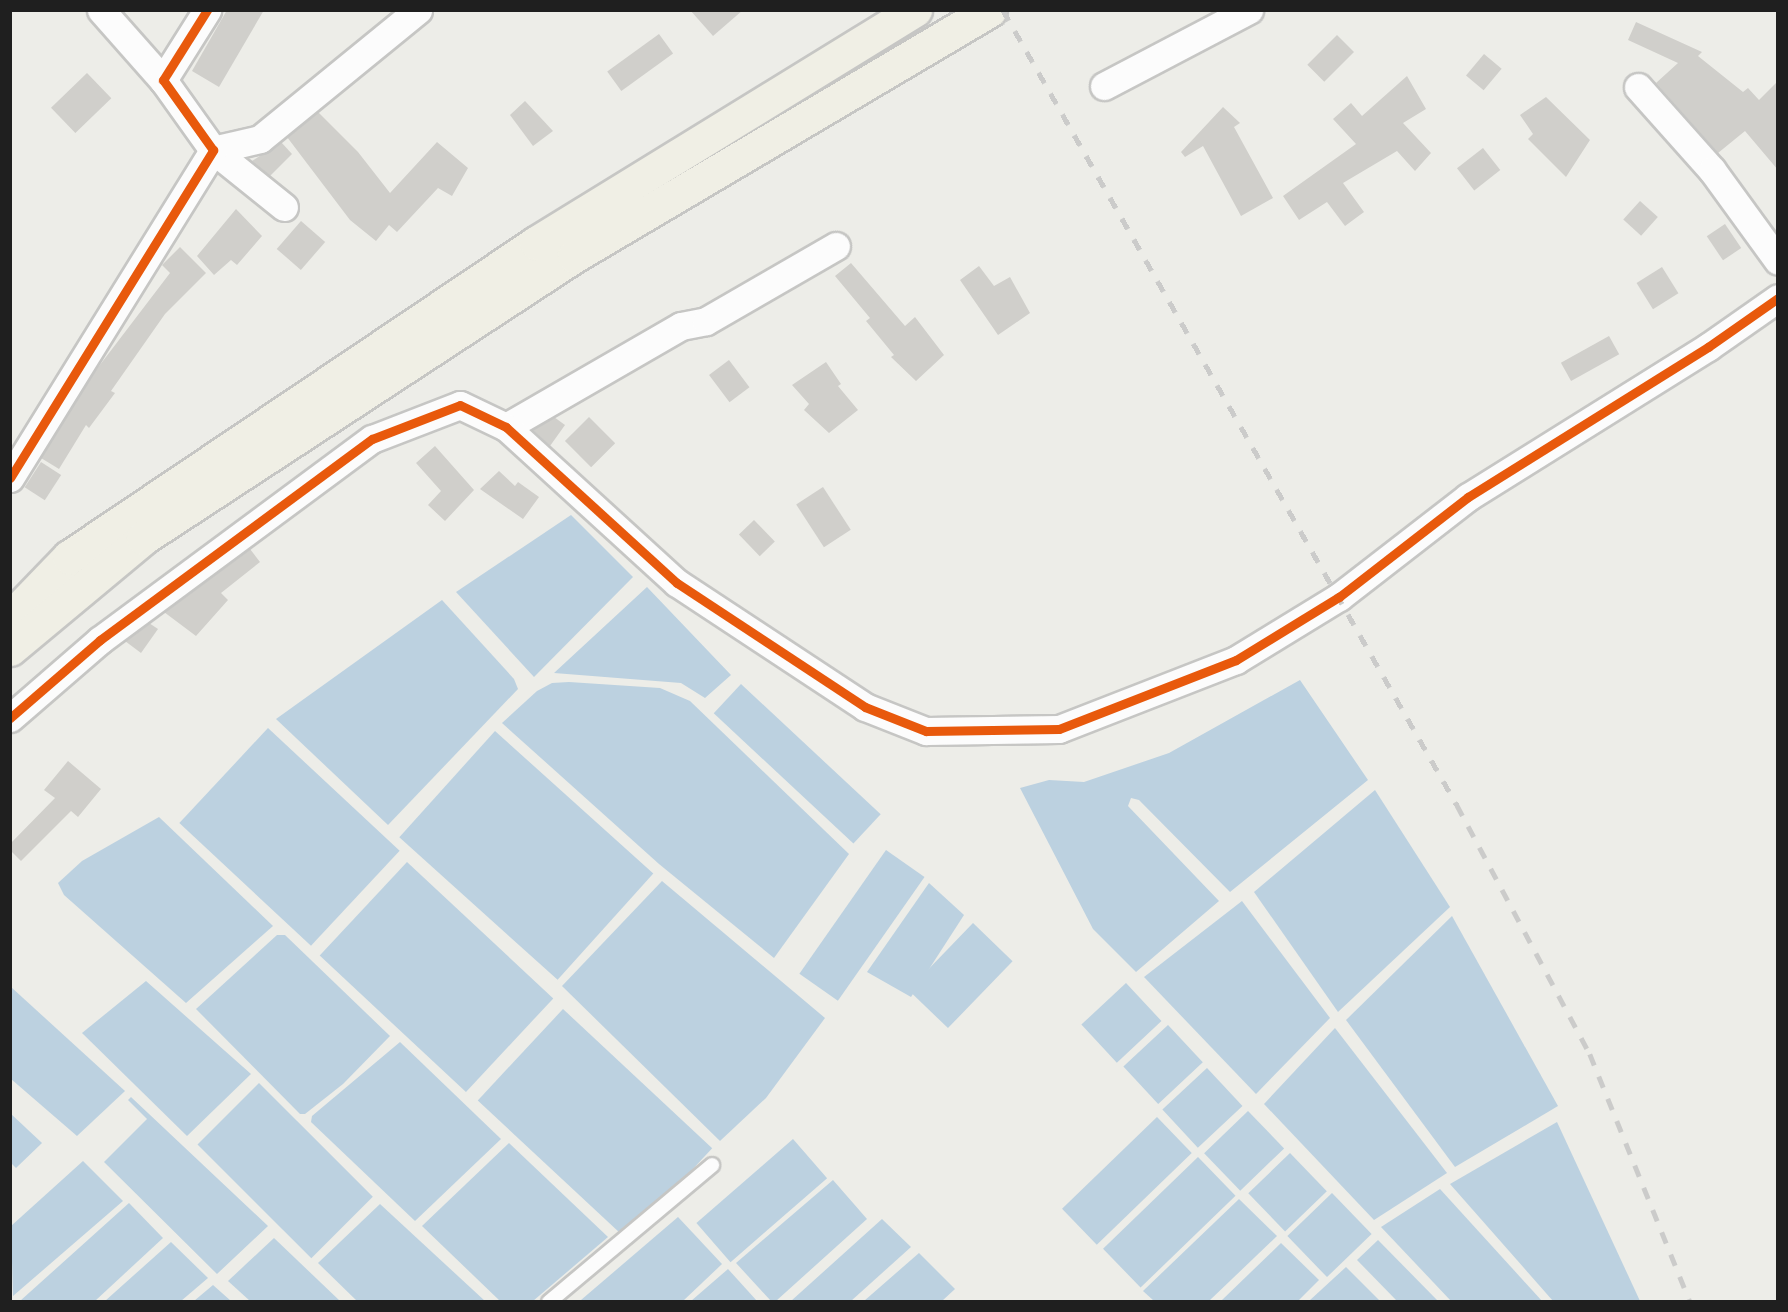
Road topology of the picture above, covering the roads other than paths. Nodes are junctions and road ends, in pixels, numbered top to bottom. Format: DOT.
graph roads {
  1 [pos="101,10"];
  2 [pos="207,10"];
  3 [pos="418,10"];
  4 [pos="915,10"];
  5 [pos="1249,10"];
  6 [pos="983,14"];
  7 [pos="163,80"];
  8 [pos="1104,86"];
  9 [pos="1638,87"];
  10 [pos="213,150"];
  11 [pos="284,207"];
  12 [pos="836,246"];
  13 [pos="1778,261"];
  14 [pos="1778,298"];
  15 [pos="506,427"];
  16 [pos="10,478"];
  17 [pos="10,618"];
  18 [pos="10,649"];
  19 [pos="10,717"];
  20 [pos="711,1165"];
  21 [pos="549,1302"];
  1 -- 7 [label="street"];
  2 -- 7 [label="street"];
  3 -- 10 [label="street"];
  4 -- 17 [label="main road"];
  5 -- 8 [label="street"];
  6 -- 18 [label="main road"];
  7 -- 10 [label="street"];
  9 -- 13 [label="street"];
  10 -- 11 [label="street"];
  10 -- 16 [label="street"];
  12 -- 15 [label="street"];
  14 -- 15 [label="street"];
  15 -- 19 [label="street"];
  20 -- 21 [label="lane"];
}
